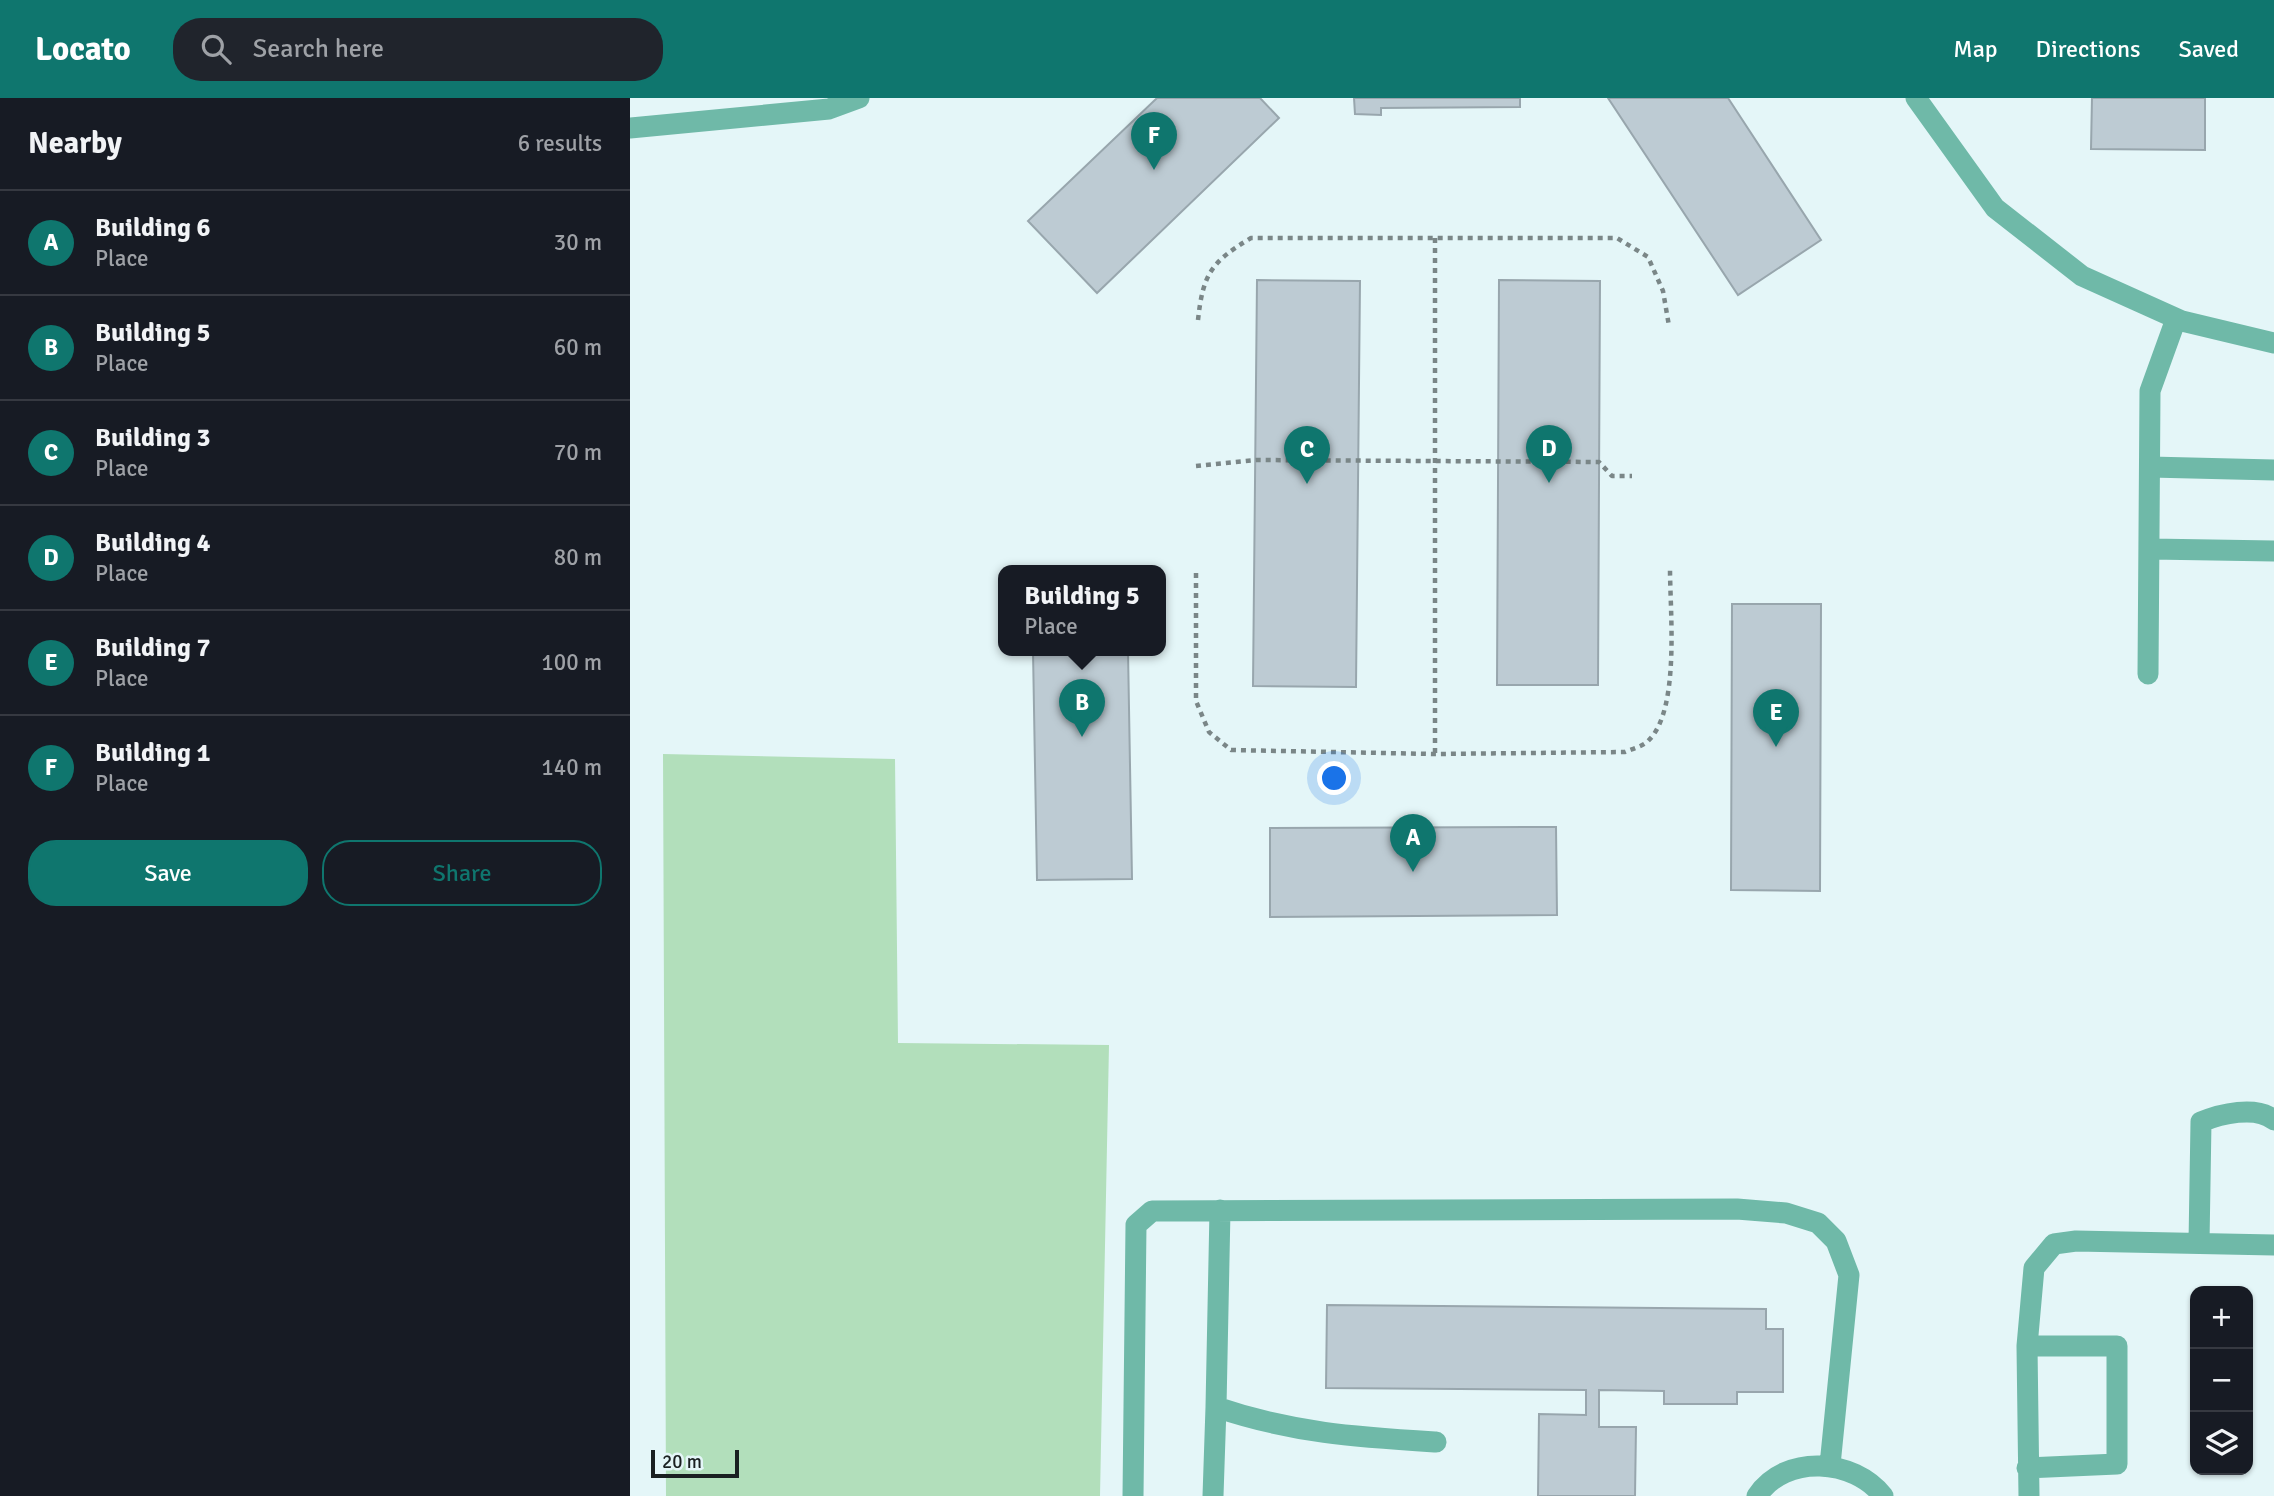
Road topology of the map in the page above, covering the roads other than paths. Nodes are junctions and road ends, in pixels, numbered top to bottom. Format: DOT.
graph roads {
  1 [pos="859,98"];
  2 [pos="1916,98"];
  3 [pos="811,104"];
  4 [pos="630,128"];
  5 [pos="2176,318"];
  6 [pos="2274,343"];
  7 [pos="2150,467"];
  8 [pos="2274,470"];
  9 [pos="2151,549"];
  10 [pos="2274,551"];
  11 [pos="2148,674"];
  12 [pos="2274,1120"];
  13 [pos="1220,1210"];
  14 [pos="2199,1243"];
  15 [pos="2274,1245"];
  16 [pos="2027,1346"];
  17 [pos="1216,1407"];
  18 [pos="1436,1442"];
  19 [pos="1830,1465"];
  20 [pos="2027,1468"];
  21 [pos="1133,1496"];
  22 [pos="1213,1496"];
  23 [pos="1757,1496"];
  24 [pos="1883,1496"];
  25 [pos="2029,1496"];
  1 -- 3 [label="street"];
  2 -- 5 [label="street"];
  3 -- 4 [label="street"];
  5 -- 6 [label="street"];
  5 -- 7 [label="street"];
  7 -- 8 [label="street"];
  7 -- 9 [label="street"];
  9 -- 10 [label="street"];
  9 -- 11 [label="street"];
  12 -- 14 [label="street"];
  13 -- 17 [label="street"];
  13 -- 19 [label="street"];
  13 -- 21 [label="street"];
  14 -- 15 [label="street"];
  14 -- 16 [label="street"];
  16 -- 20 [label="street"];
  16 -- 20 [label="street"];
  17 -- 18 [label="street"];
  17 -- 22 [label="street"];
  19 -- 23 [label="street"];
  19 -- 24 [label="street"];
  20 -- 25 [label="street"];
}
